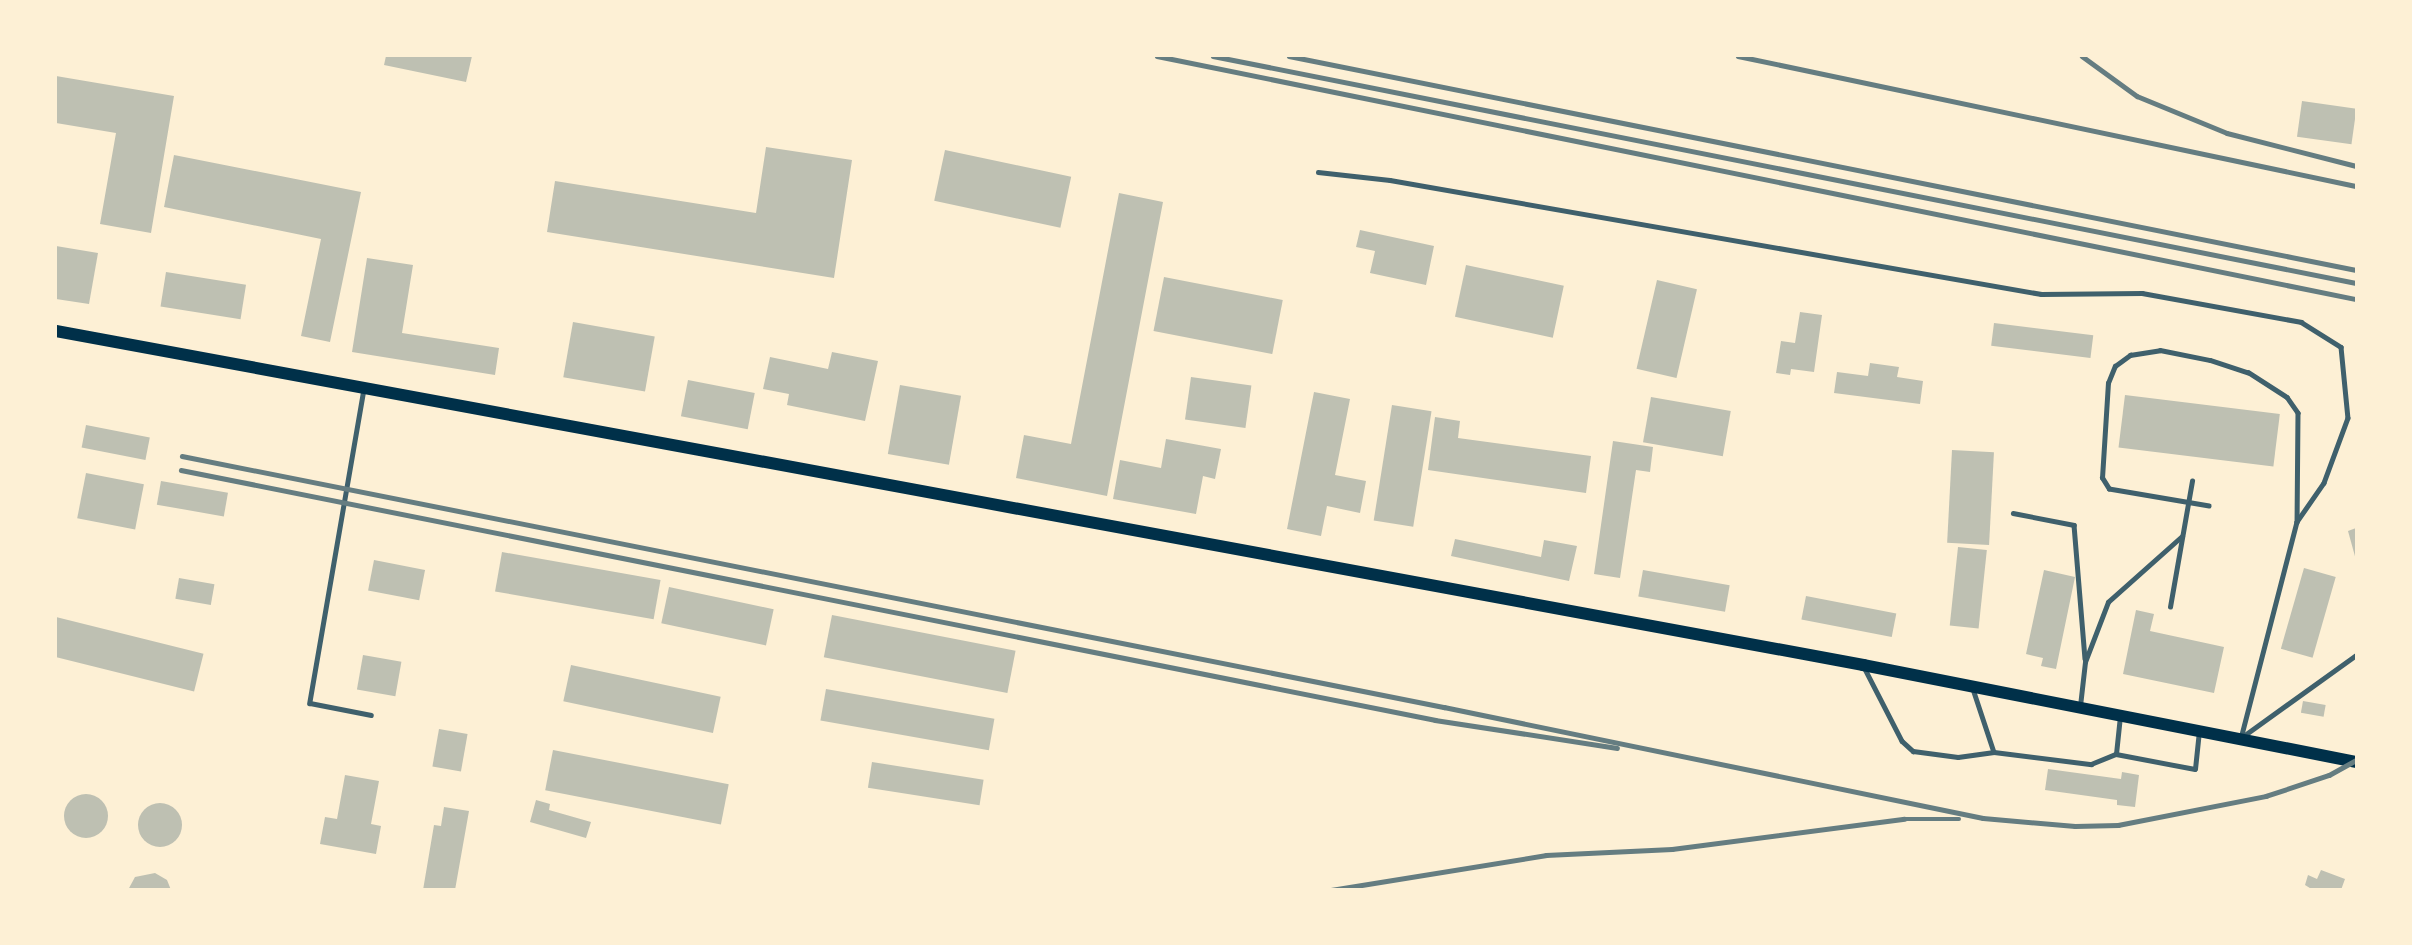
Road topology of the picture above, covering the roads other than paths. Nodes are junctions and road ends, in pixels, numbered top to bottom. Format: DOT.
graph roads {
  1 [pos="1318,172"];
  2 [pos="56,331"];
  3 [pos="364,389"];
  4 [pos="2192,481"];
  5 [pos="2188,502"];
  6 [pos="2210,506"];
  7 [pos="2013,513"];
  8 [pos="2297,522"];
  9 [pos="2182,536"];
  10 [pos="2170,607"];
  11 [pos="2356,655"];
  12 [pos="2085,662"];
  13 [pos="1863,665"];
  14 [pos="1972,686"];
  15 [pos="2080,706"];
  16 [pos="2120,714"];
  17 [pos="371,715"];
  18 [pos="2200,729"];
  19 [pos="2241,738"];
  20 [pos="1994,752"];
  21 [pos="2116,754"];
  22 [pos="2356,762"];
  1 -- 8 [label="lane"];
  2 -- 3 [label="main road"];
  3 -- 13 [label="main road"];
  3 -- 17 [label="lane"];
  4 -- 5 [label="lane"];
  5 -- 6 [label="lane"];
  5 -- 8 [label="lane"];
  5 -- 9 [label="lane"];
  7 -- 12 [label="lane"];
  8 -- 19 [label="lane"];
  9 -- 10 [label="lane"];
  9 -- 12 [label="lane"];
  11 -- 19 [label="lane"];
  12 -- 15 [label="lane"];
  13 -- 14 [label="main road"];
  13 -- 20 [label="lane"];
  14 -- 15 [label="main road"];
  14 -- 20 [label="lane"];
  15 -- 16 [label="main road"];
  16 -- 18 [label="main road"];
  16 -- 21 [label="lane"];
  18 -- 19 [label="main road"];
  18 -- 21 [label="lane"];
  19 -- 22 [label="main road"];
  20 -- 21 [label="lane"];
}
